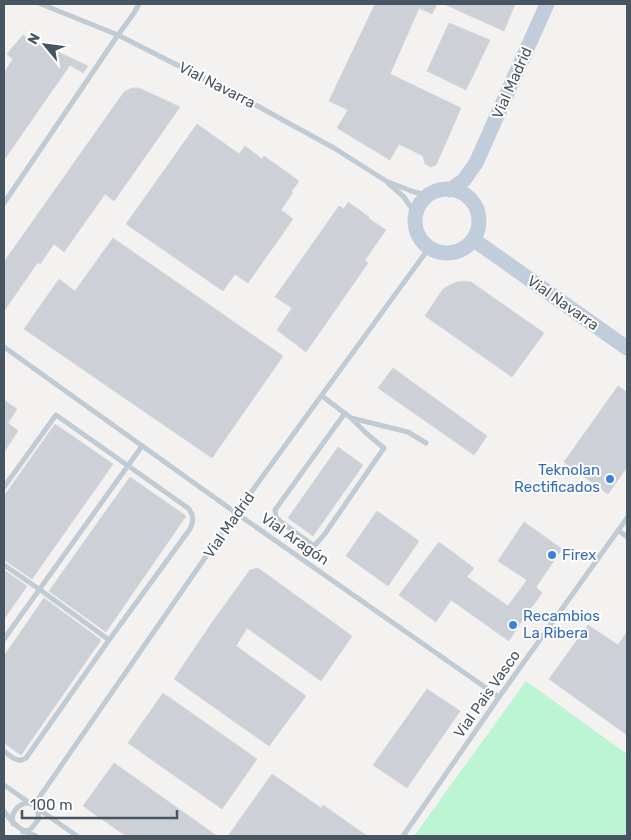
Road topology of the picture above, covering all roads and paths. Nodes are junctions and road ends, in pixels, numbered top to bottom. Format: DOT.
graph roads {
  1 [pos="41,4"];
  2 [pos="139,4"];
  3 [pos="547,4"];
  4 [pos="118,36"];
  5 [pos="476,163"];
  6 [pos="386,181"];
  7 [pos="450,190"];
  8 [pos="429,194"];
  9 [pos="4,202"];
  10 [pos="473,204"];
  11 [pos="416,215"];
  12 [pos="474,240"];
  13 [pos="429,248"];
  14 [pos="4,347"];
  15 [pos="627,348"];
  16 [pos="322,396"];
  17 [pos="345,413"];
  18 [pos="351,418"];
  19 [pos="426,443"];
  20 [pos="142,446"];
  21 [pos="128,465"];
  22 [pos="4,487"];
  23 [pos="236,513"];
  24 [pos="627,518"];
  25 [pos="618,530"];
  26 [pos="627,537"];
  27 [pos="4,566"];
  28 [pos="39,590"];
  29 [pos="4,639"];
  30 [pos="109,640"];
  31 [pos="499,697"];
  32 [pos="4,751"];
  33 [pos="4,785"];
  34 [pos="32,804"];
  35 [pos="4,811"];
  36 [pos="14,824"];
  37 [pos="22,832"];
  38 [pos="36,836"];
  39 [pos="77,836"];
  40 [pos="403,836"];
  1 -- 4 [label="lane, Vial Navarra"];
  2 -- 4 [label="lane"];
  3 -- 5 [label="street, Vial Madrid"];
  4 -- 6 [label="lane, Vial Navarra"];
  4 -- 9 [label="lane"];
  5 -- 7 [label="street, Vial Madrid"];
  5 -- 10 [label="street, Vial Madrid"];
  6 -- 8 [label="lane, Vial Navarra"];
  6 -- 11 [label="lane, Vial Navarra"];
  7 -- 8 [label="street"];
  7 -- 10 [label="street"];
  8 -- 11 [label="street"];
  10 -- 12 [label="street"];
  11 -- 13 [label="street"];
  12 -- 13 [label="street"];
  12 -- 15 [label="street, Vial Navarra"];
  13 -- 16 [label="lane, Vial Madrid"];
  14 -- 20 [label="lane, Vial Aragón"];
  16 -- 17 [label="lane"];
  16 -- 23 [label="lane, Vial Madrid"];
  17 -- 18 [label="lane"];
  17 -- 18 [label="lane"];
  18 -- 19 [label="lane"];
  20 -- 21 [label="lane"];
  20 -- 23 [label="lane, Vial Aragón"];
  21 -- 22 [label="lane"];
  21 -- 28 [label="lane"];
  21 -- 30 [label="lane"];
  23 -- 31 [label="lane, Vial Aragón"];
  23 -- 34 [label="lane, Vial Madrid"];
  24 -- 25 [label="lane, Vial Pais Vasco"];
  25 -- 26 [label="lane"];
  25 -- 31 [label="lane, Vial Pais Vasco"];
  27 -- 28 [label="lane"];
  28 -- 29 [label="lane"];
  28 -- 30 [label="lane"];
  30 -- 32 [label="lane"];
  31 -- 40 [label="lane, Vial Pais Vasco"];
  33 -- 34 [label="lane"];
  34 -- 36 [label="lane"];
  34 -- 37 [label="lane"];
  34 -- 39 [label="lane"];
  35 -- 36 [label="lane"];
  36 -- 37 [label="lane"];
  37 -- 38 [label="lane"];
}
